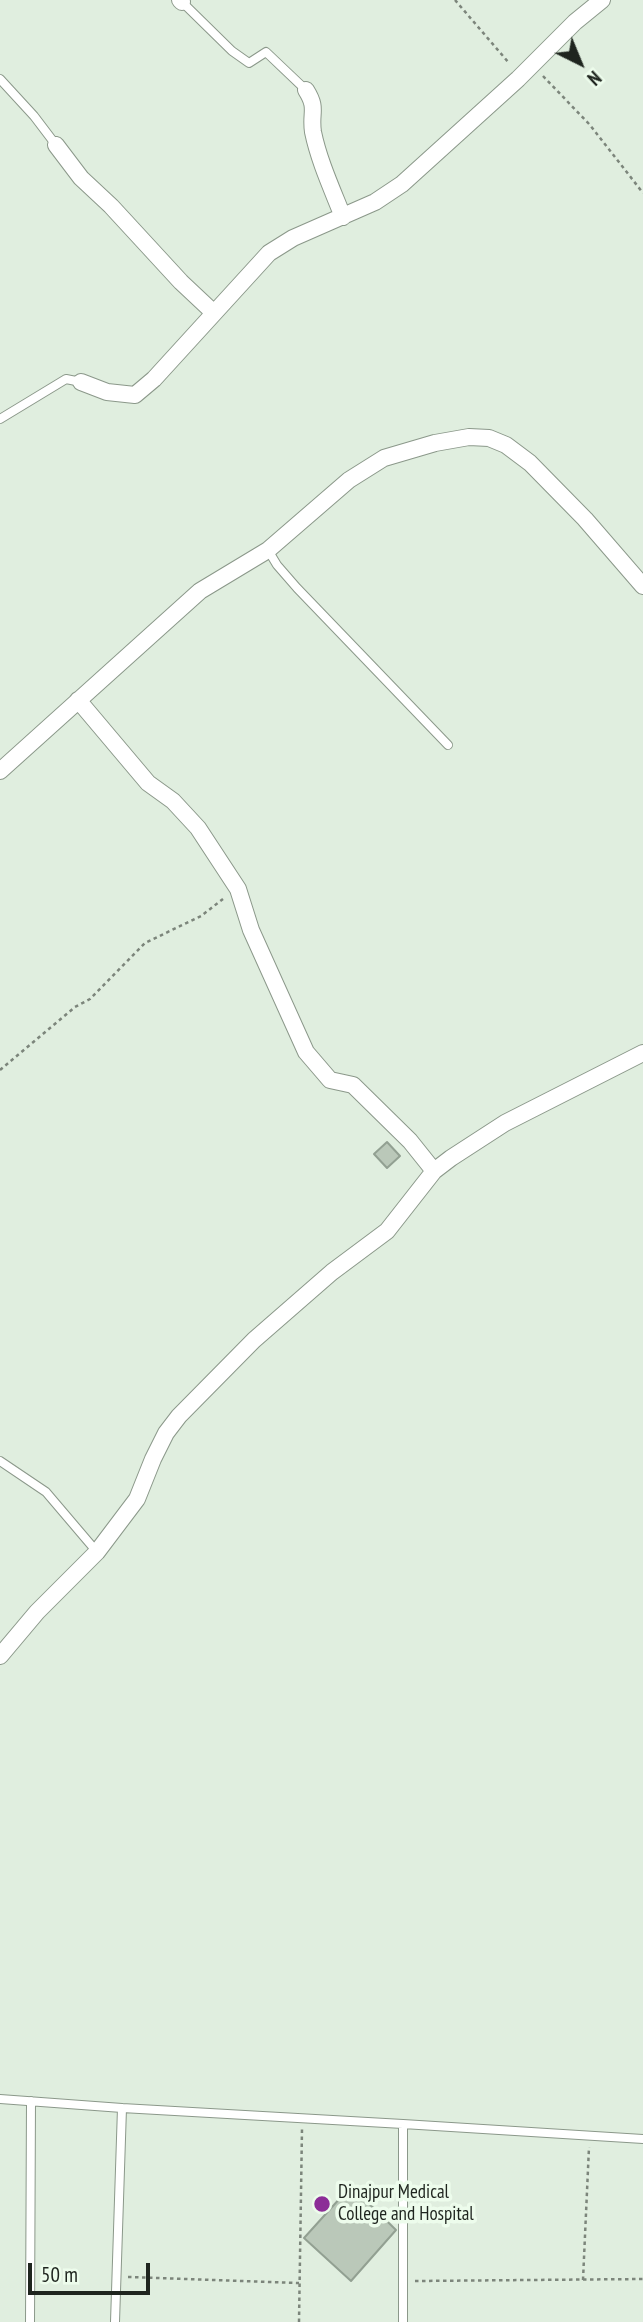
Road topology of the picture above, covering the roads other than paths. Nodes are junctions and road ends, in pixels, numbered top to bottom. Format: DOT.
graph roads {
  1 [pos="602,0"];
  2 [pos="181,1"];
  3 [pos="0,79"];
  4 [pos="306,90"];
  5 [pos="56,145"];
  6 [pos="343,217"];
  7 [pos="214,313"];
  8 [pos="81,382"];
  9 [pos="0,419"];
  10 [pos="268,550"];
  11 [pos="643,586"];
  12 [pos="78,700"];
  13 [pos="448,745"];
  14 [pos="0,771"];
  15 [pos="643,1053"];
  16 [pos="434,1171"];
  17 [pos="0,1461"];
  18 [pos="97,1552"];
  19 [pos="0,1656"];
  20 [pos="0,2099"];
  21 [pos="31,2101"];
  22 [pos="122,2108"];
  23 [pos="403,2124"];
  24 [pos="643,2139"];
  25 [pos="30,2322"];
  26 [pos="115,2322"];
  27 [pos="402,2322"];
  1 -- 6 [label="street"];
  2 -- 4 [label="lane"];
  3 -- 5 [label="lane"];
  4 -- 6 [label="street"];
  5 -- 7 [label="street"];
  6 -- 7 [label="street"];
  7 -- 8 [label="street"];
  8 -- 9 [label="lane"];
  10 -- 11 [label="street"];
  10 -- 12 [label="street"];
  10 -- 13 [label="lane"];
  12 -- 14 [label="street"];
  12 -- 16 [label="street"];
  15 -- 16 [label="street"];
  16 -- 18 [label="street"];
  17 -- 18 [label="lane"];
  18 -- 19 [label="street"];
  20 -- 21 [label="lane"];
  21 -- 22 [label="lane"];
  21 -- 25 [label="lane"];
  22 -- 23 [label="lane"];
  22 -- 26 [label="lane"];
  23 -- 24 [label="lane"];
  23 -- 27 [label="lane"];
}
